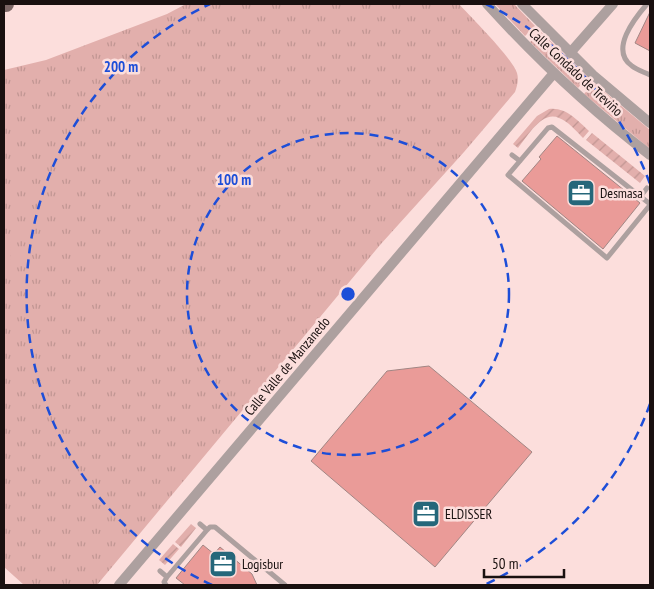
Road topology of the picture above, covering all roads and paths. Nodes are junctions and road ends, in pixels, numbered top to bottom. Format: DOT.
graph roads {
  1 [pos="487,4"];
  2 [pos="522,4"];
  3 [pos="613,4"];
  4 [pos="647,4"];
  5 [pos="570,53"];
  6 [pos="554,73"];
  7 [pos="650,75"];
  8 [pos="650,123"];
  9 [pos="512,155"];
  10 [pos="650,155"];
  11 [pos="520,161"];
  12 [pos="647,188"];
  13 [pos="640,197"];
  14 [pos="650,204"];
  15 [pos="200,524"];
  16 [pos="207,530"];
  17 [pos="160,571"];
  18 [pos="168,577"];
  19 [pos="119,585"];
  20 [pos="166,585"];
  21 [pos="286,585"];
  1 -- 6 [label="street, Calle Condado de Treviño"];
  2 -- 5 [label="street, Calle Condado de Treviño"];
  3 -- 5 [label="street"];
  4 -- 7 [label="lane"];
  5 -- 8 [label="street, Calle Condado de Treviño"];
  6 -- 10 [label="street, Calle Condado de Treviño"];
  6 -- 19 [label="street, Calle Valle de Manzanedo"];
  9 -- 11 [label="lane"];
  11 -- 13 [label="lane"];
  11 -- 14 [label="lane"];
  12 -- 13 [label="lane"];
  13 -- 14 [label="lane"];
  15 -- 16 [label="lane"];
  16 -- 18 [label="lane"];
  16 -- 21 [label="lane"];
  17 -- 18 [label="lane"];
  18 -- 20 [label="lane"];
}
